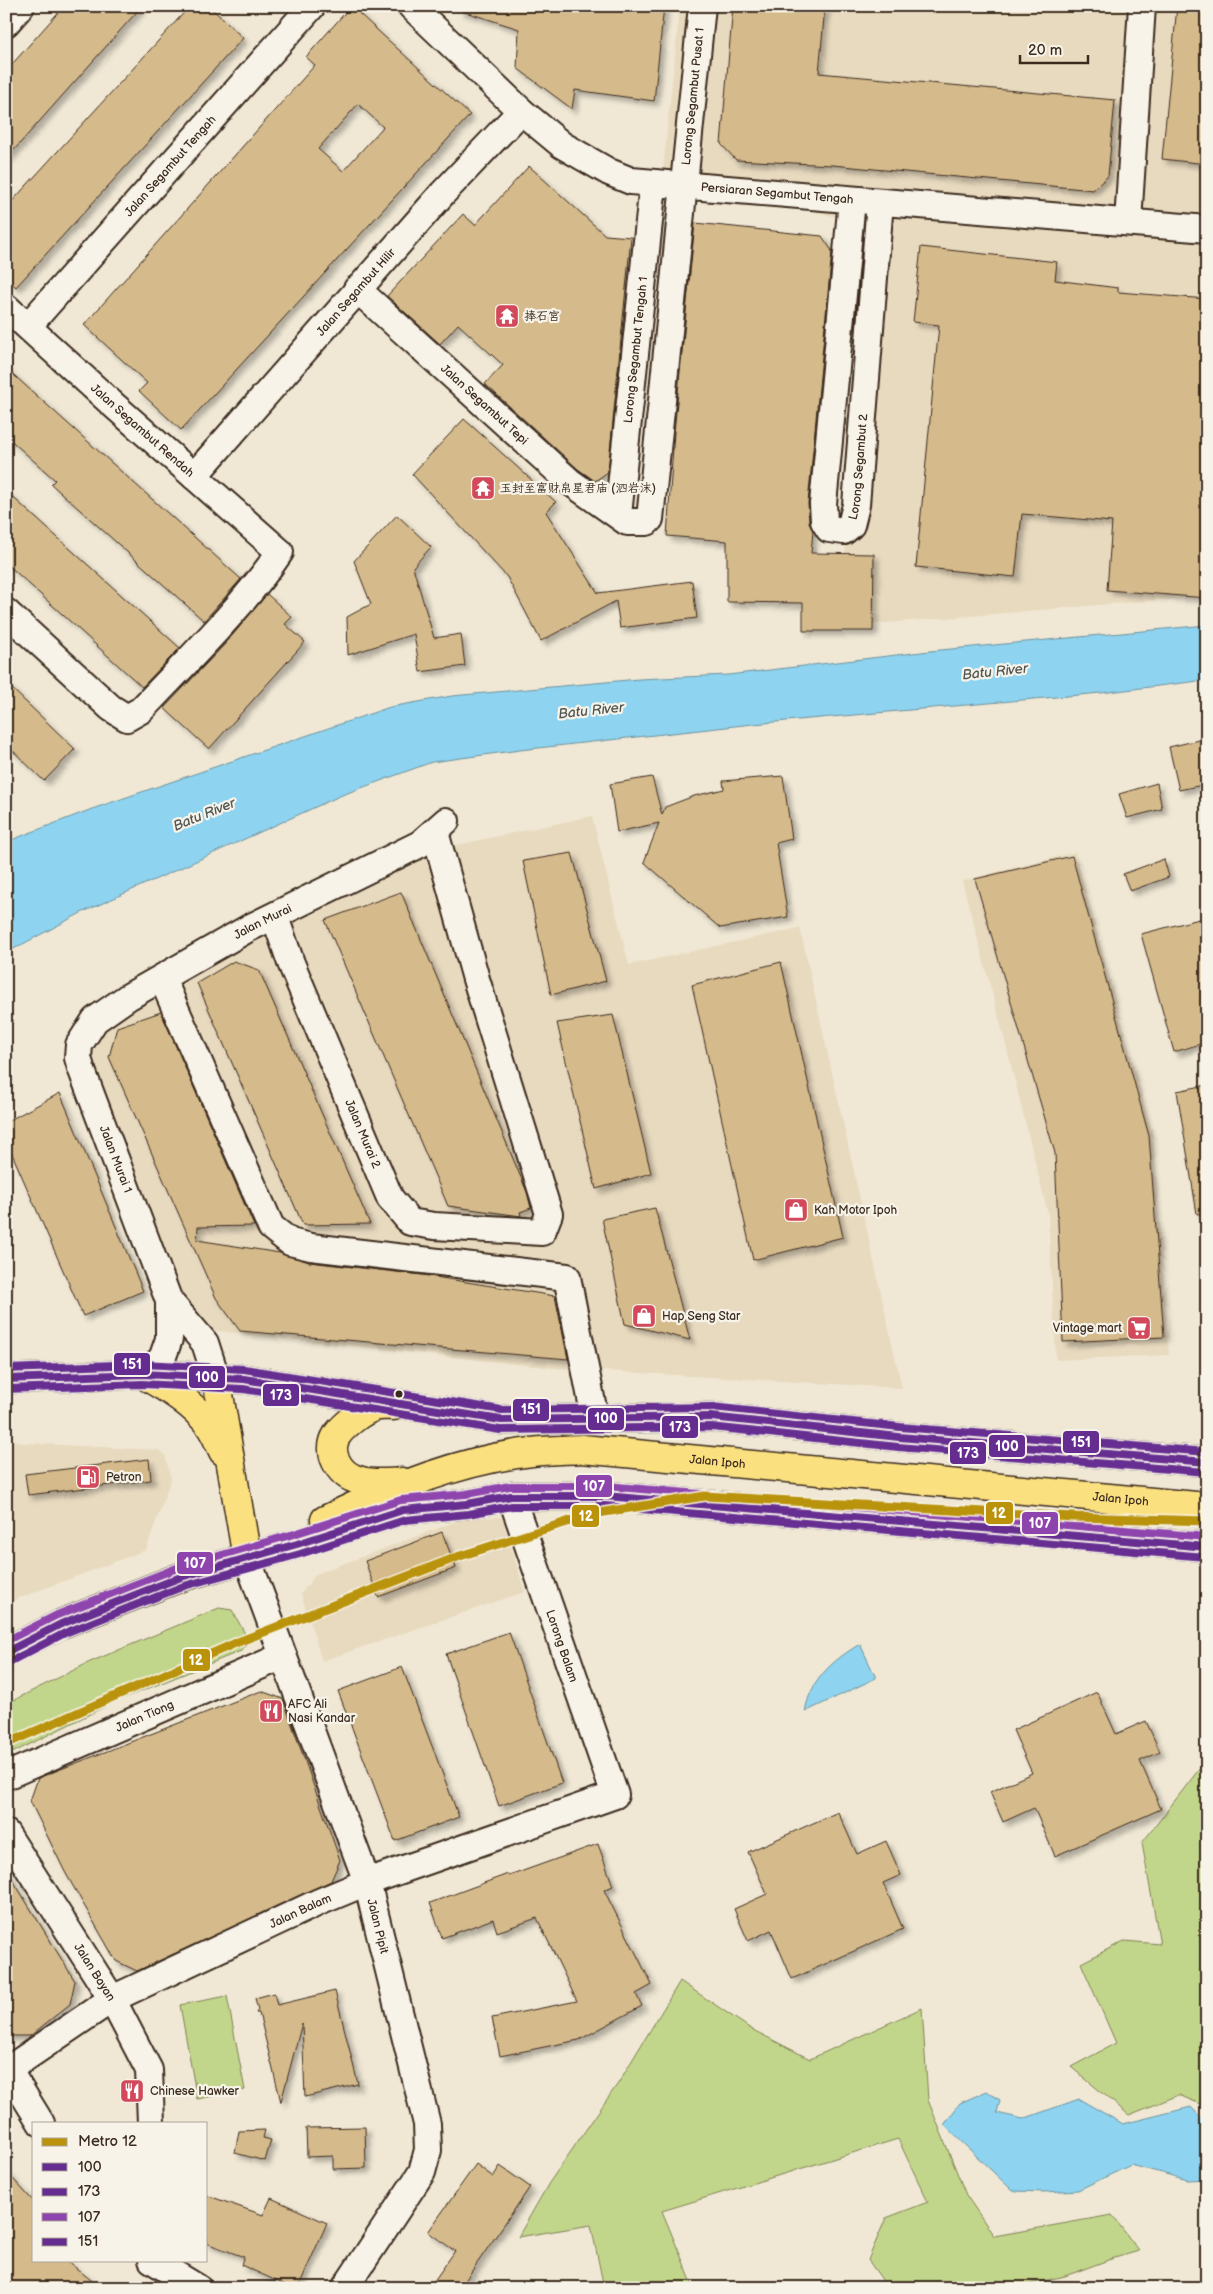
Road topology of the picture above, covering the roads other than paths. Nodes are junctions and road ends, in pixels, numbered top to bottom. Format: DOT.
graph roads {
  1 [pos="21,6"];
  2 [pos="312,6"];
  3 [pos="411,6"];
  4 [pos="702,6"];
  5 [pos="1142,6"];
  6 [pos="6,23"];
  7 [pos="521,111"];
  8 [pos="653,184"];
  9 [pos="685,186"];
  10 [pos="852,200"];
  11 [pos="880,202"];
  12 [pos="1128,222"];
  13 [pos="1207,229"];
  14 [pos="356,290"];
  15 [pos="6,307"];
  16 [pos="28,326"];
  17 [pos="194,476"];
  18 [pos="618,516"];
  19 [pos="6,612"];
  20 [pos="275,917"];
  21 [pos="162,978"];
  22 [pos="95,1020"];
  23 [pos="542,1232"];
  24 [pos="169,1301"];
  25 [pos="142,1374"];
  26 [pos="216,1377"];
  27 [pos="6,1378"];
  28 [pos="401,1405"];
  29 [pos="595,1418"];
  30 [pos="1207,1462"];
  31 [pos="230,1465"];
  32 [pos="423,1480"];
  33 [pos="511,1496"];
  34 [pos="1207,1507"];
  35 [pos="1207,1547"];
  36 [pos="247,1558"];
  37 [pos="6,1652"];
  38 [pos="283,1656"];
  39 [pos="6,1776"];
  40 [pos="615,1795"];
  41 [pos="6,1833"];
  42 [pos="367,1882"];
  43 [pos="112,1999"];
  44 [pos="7,2069"];
  45 [pos="40,2122"];
  46 [pos="151,2122"];
  47 [pos="155,2262"];
  48 [pos="198,2288"];
  49 [pos="345,2288"];
  1 -- 6 [label="street"];
  2 -- 16 [label="street, Jalan Segambut Tengah"];
  3 -- 7 [label="street, Persiaran Segambut Tengah"];
  4 -- 9 [label="street, Lorong Segambut Pusat 1"];
  5 -- 12 [label="street"];
  7 -- 8 [label="street, Persiaran Segambut Tengah"];
  7 -- 14 [label="street, Jalan Segambut Hilir"];
  8 -- 9 [label="street, Persiaran Segambut Tengah"];
  8 -- 18 [label="street, Lorong Segambut Tengah 1"];
  9 -- 10 [label="street, Persiaran Segambut Tengah"];
  9 -- 18 [label="street, Lorong Segambut Pusat 1"];
  10 -- 11 [label="street, Persiaran Segambut Tengah"];
  10 -- 11 [label="street, Lorong Segambut 2"];
  11 -- 12 [label="street, Persiaran Segambut Tengah"];
  12 -- 13 [label="street, Persiaran Segambut Tengah"];
  14 -- 17 [label="street, Jalan Segambut Hilir"];
  14 -- 18 [label="street, Jalan Segambut Tepi"];
  15 -- 16 [label="street, Jalan Segambut Rendah"];
  16 -- 17 [label="street, Jalan Segambut Rendah"];
  17 -- 19 [label="street, Jalan Segambut Rendah"];
  20 -- 21 [label="street, Jalan Murai"];
  20 -- 23 [label="street, Jalan Murai 2"];
  20 -- 23 [label="street, Jalan Murai"];
  21 -- 22 [label="street, Jalan Murai"];
  21 -- 29 [label="street"];
  22 -- 24 [label="street, Jalan Murai 1"];
  24 -- 25 [label="street, Jalan Murai 1"];
  24 -- 26 [label="street, Jalan Murai 1"];
  25 -- 26 [label="main road"];
  25 -- 27 [label="main road"];
  25 -- 31 [label="main road"];
  26 -- 28 [label="main road"];
  26 -- 31 [label="main road"];
  28 -- 29 [label="main road"];
  28 -- 32 [label="main road"];
  29 -- 30 [label="main road"];
  31 -- 36 [label="main road"];
  32 -- 34 [label="main road, Jalan Ipoh"];
  32 -- 36 [label="main road, Jalan Ipoh"];
  33 -- 35 [label="main road"];
  33 -- 36 [label="main road"];
  33 -- 40 [label="street, Lorong Balam"];
  36 -- 37 [label="main road"];
  36 -- 38 [label="street, Jalan Pipit"];
  38 -- 39 [label="street, Jalan Tiong"];
  38 -- 42 [label="street, Jalan Pipit"];
  40 -- 42 [label="street, Jalan Balam"];
  41 -- 43 [label="street, Jalan Bayan"];
  42 -- 43 [label="street, Jalan Balam"];
  42 -- 49 [label="street, Jalan Pipit"];
  43 -- 44 [label="street, Jalan Balam"];
  43 -- 46 [label="street, Jalan Bayan"];
  44 -- 45 [label="street"];
  47 -- 48 [label="street"];
}
